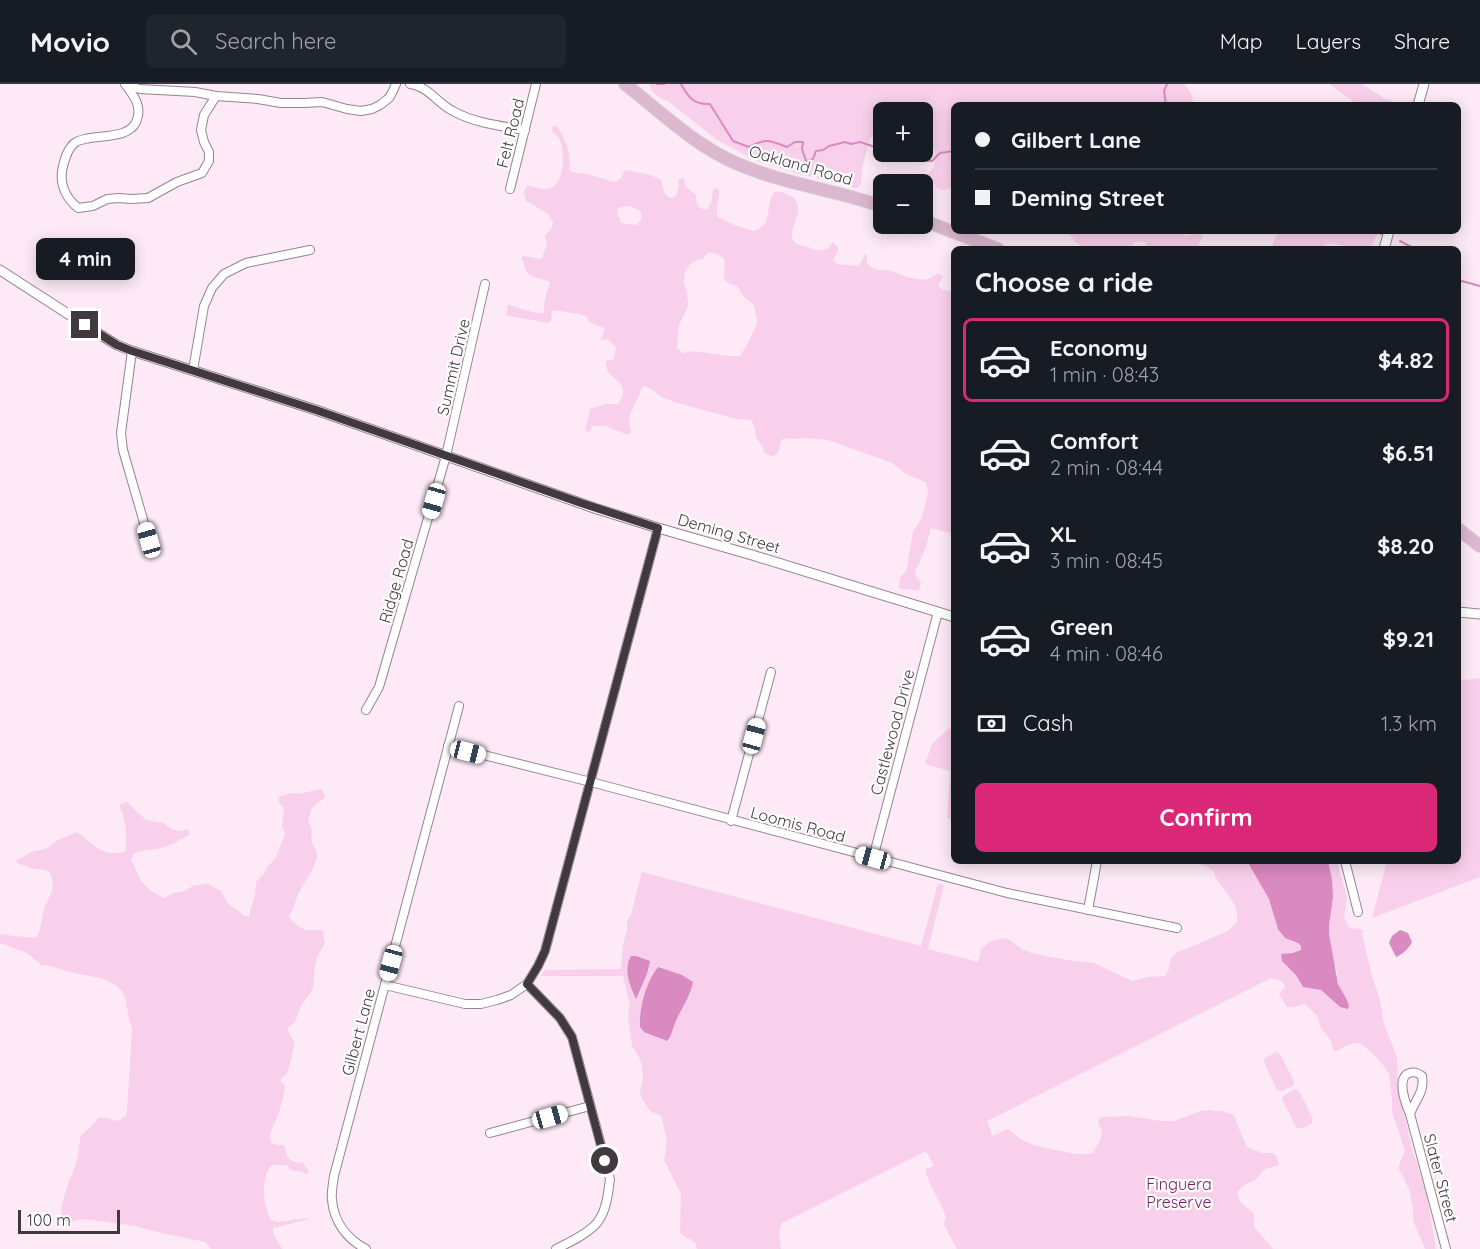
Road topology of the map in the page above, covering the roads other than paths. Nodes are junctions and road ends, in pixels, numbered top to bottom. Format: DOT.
graph roads {
  1 [pos="125,84"];
  2 [pos="396,84"];
  3 [pos="410,84"];
  4 [pos="536,84"];
  5 [pos="625,84"];
  6 [pos="1424,84"];
  7 [pos="216,96"];
  8 [pos="1419,102"];
  9 [pos="525,130"];
  10 [pos="510,189"];
  11 [pos="873,204"];
  12 [pos="933,224"];
  13 [pos="951,231"];
  14 [pos="959,234"];
  15 [pos="990,246"];
  16 [pos="310,250"];
  17 [pos="0,270"];
  18 [pos="485,284"];
  19 [pos="132,351"];
  20 [pos="193,370"];
  21 [pos="446,456"];
  22 [pos="658,528"];
  23 [pos="1461,531"];
  24 [pos="149,540"];
  25 [pos="1480,546"];
  26 [pos="938,612"];
  27 [pos="1461,612"];
  28 [pos="1480,614"];
  29 [pos="951,616"];
  30 [pos="771,672"];
  31 [pos="459,706"];
  32 [pos="366,710"];
  33 [pos="448,746"];
  34 [pos="591,782"];
  35 [pos="732,821"];
  36 [pos="873,858"];
  37 [pos="1096,864"];
  38 [pos="1346,864"];
  39 [pos="1088,910"];
  40 [pos="1358,912"];
  41 [pos="1177,928"];
  42 [pos="527,984"];
  43 [pos="385,986"];
  44 [pos="590,1106"];
  45 [pos="1410,1114"];
  46 [pos="490,1134"];
  47 [pos="366,1249"];
  48 [pos="556,1249"];
  49 [pos="1446,1249"];
  1 -- 7 [label="street"];
  1 -- 7 [label="street"];
  2 -- 7 [label="street"];
  3 -- 9 [label="street"];
  4 -- 9 [label="street, Felt Road"];
  5 -- 11 [label="main road, Oakland Road"];
  6 -- 8 [label="street"];
  9 -- 10 [label="street, Felt Road"];
  12 -- 13 [label="main road"];
  14 -- 15 [label="main road"];
  16 -- 20 [label="street"];
  17 -- 19 [label="street, Deming Street"];
  18 -- 21 [label="street, Summit Drive"];
  19 -- 20 [label="street, Deming Street"];
  19 -- 24 [label="street"];
  20 -- 21 [label="street, Deming Street"];
  21 -- 22 [label="street, Deming Street"];
  21 -- 32 [label="street, Ridge Road"];
  22 -- 26 [label="street, Deming Street"];
  22 -- 34 [label="street"];
  23 -- 25 [label="main road"];
  26 -- 29 [label="street, Deming Street"];
  26 -- 36 [label="street, Castlewood Drive"];
  27 -- 28 [label="street"];
  30 -- 35 [label="street"];
  31 -- 33 [label="street, Gilbert Lane"];
  33 -- 34 [label="street, Loomis Road"];
  33 -- 43 [label="street, Gilbert Lane"];
  34 -- 35 [label="street, Loomis Road"];
  34 -- 42 [label="street"];
  35 -- 36 [label="street, Loomis Road"];
  36 -- 39 [label="street, Loomis Road"];
  37 -- 39 [label="street"];
  38 -- 40 [label="street"];
  39 -- 41 [label="street, Loomis Road"];
  42 -- 43 [label="street"];
  42 -- 44 [label="street"];
  43 -- 47 [label="street, Gilbert Lane"];
  44 -- 46 [label="street"];
  44 -- 48 [label="street"];
  45 -- 45 [label="street, Slater Street"];
  45 -- 49 [label="street, Slater Street"];
}
